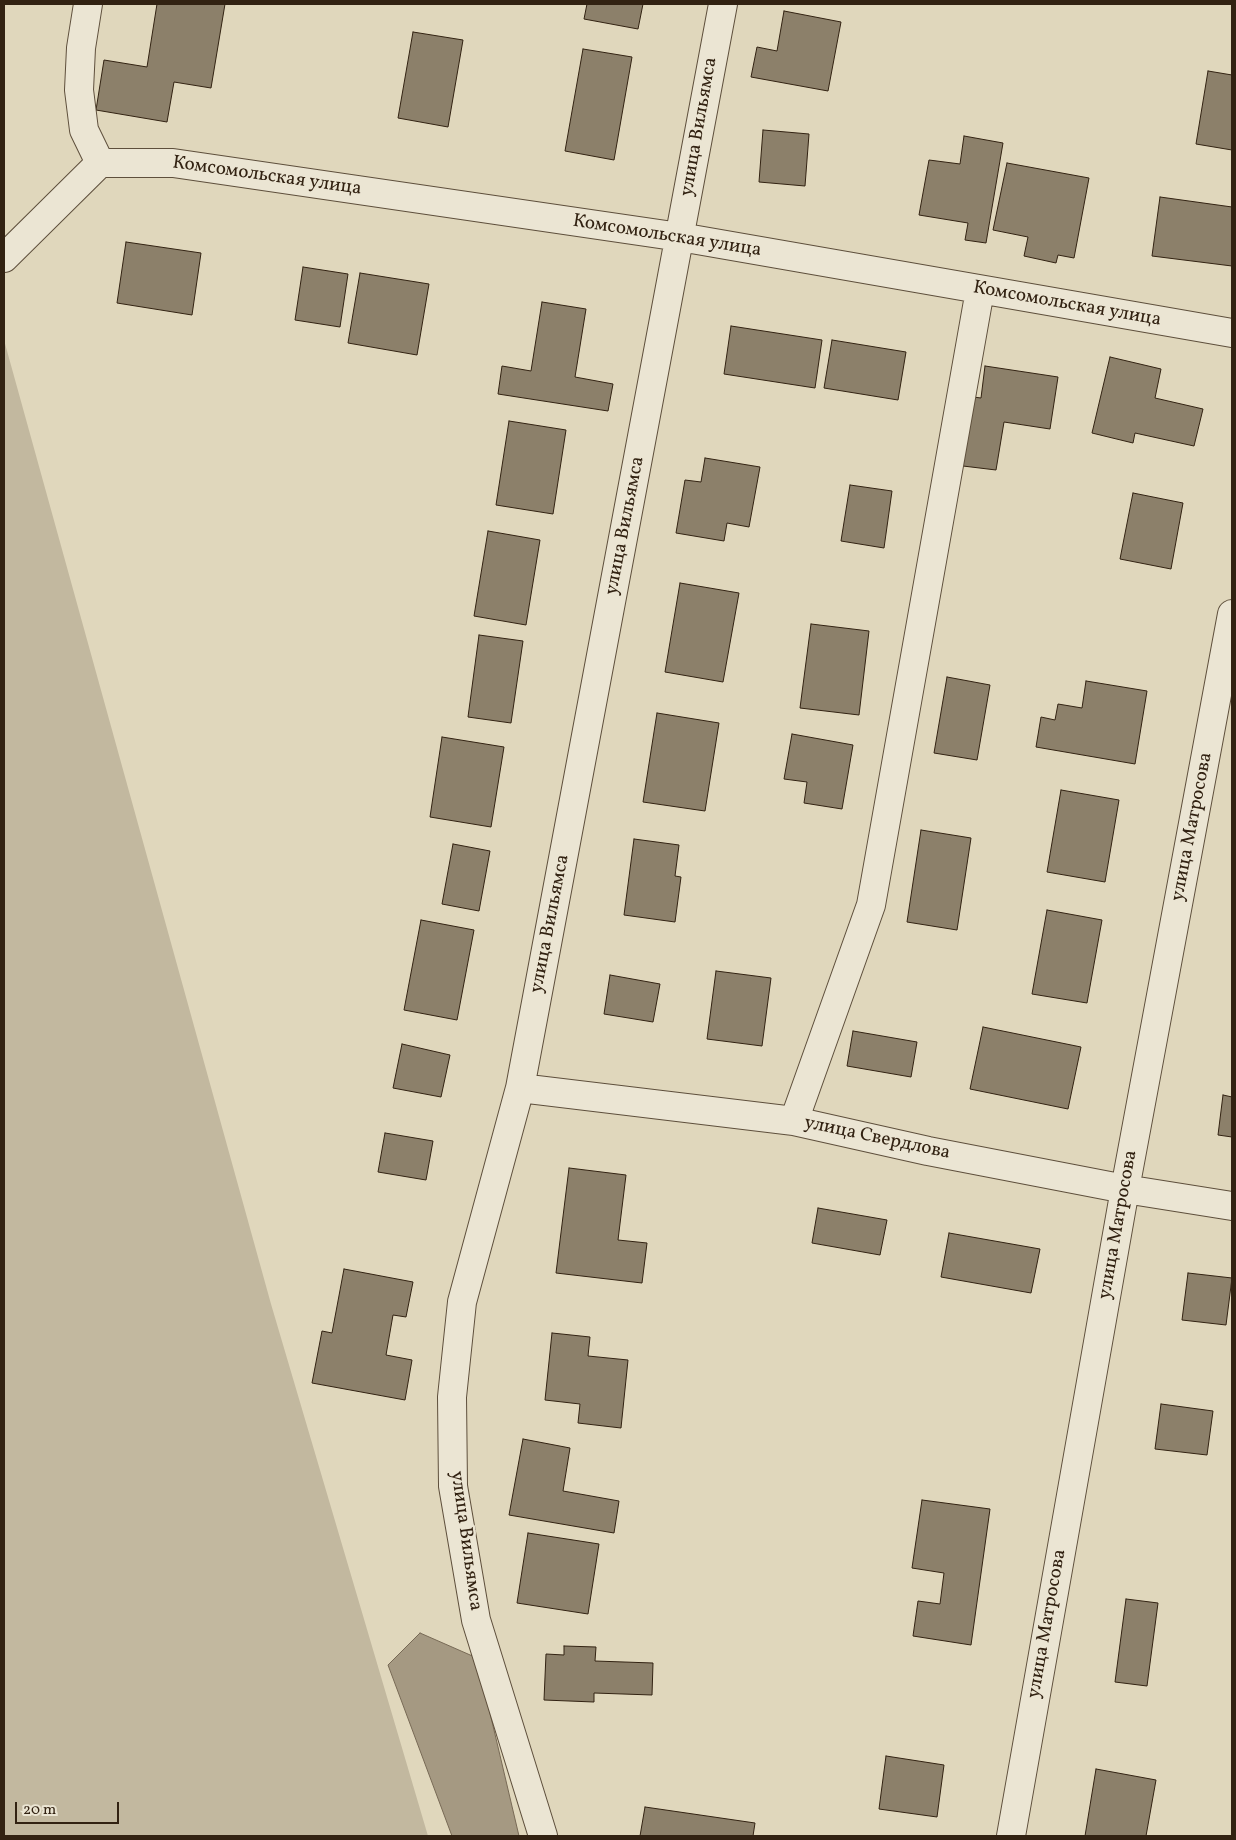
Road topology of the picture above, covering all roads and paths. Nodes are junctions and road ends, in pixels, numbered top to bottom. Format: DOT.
graph roads {
  1 [pos="88,4"];
  2 [pos="723,4"];
  3 [pos="100,163"];
  4 [pos="680,237"];
  5 [pos="4,258"];
  6 [pos="980,290"];
  7 [pos="1232,333"];
  8 [pos="1232,614"];
  9 [pos="520,1088"];
  10 [pos="794,1121"];
  11 [pos="1125,1189"];
  12 [pos="1232,1206"];
  13 [pos="543,1836"];
  14 [pos="1011,1836"];
  1 -- 3 [label="street"];
  2 -- 4 [label="street, улица Вильямса"];
  3 -- 4 [label="street, Комсомольская улица"];
  3 -- 5 [label="street"];
  4 -- 6 [label="street, Комсомольская улица"];
  4 -- 9 [label="street, улица Вильямса"];
  6 -- 7 [label="street, Комсомольская улица"];
  6 -- 10 [label="street"];
  8 -- 11 [label="street, улица Матросова"];
  9 -- 10 [label="street, улица Свердлова"];
  9 -- 13 [label="street, улица Вильямса"];
  10 -- 11 [label="street, улица Свердлова"];
  11 -- 12 [label="street, улица Свердлова"];
  11 -- 14 [label="street, улица Матросова"];
}
